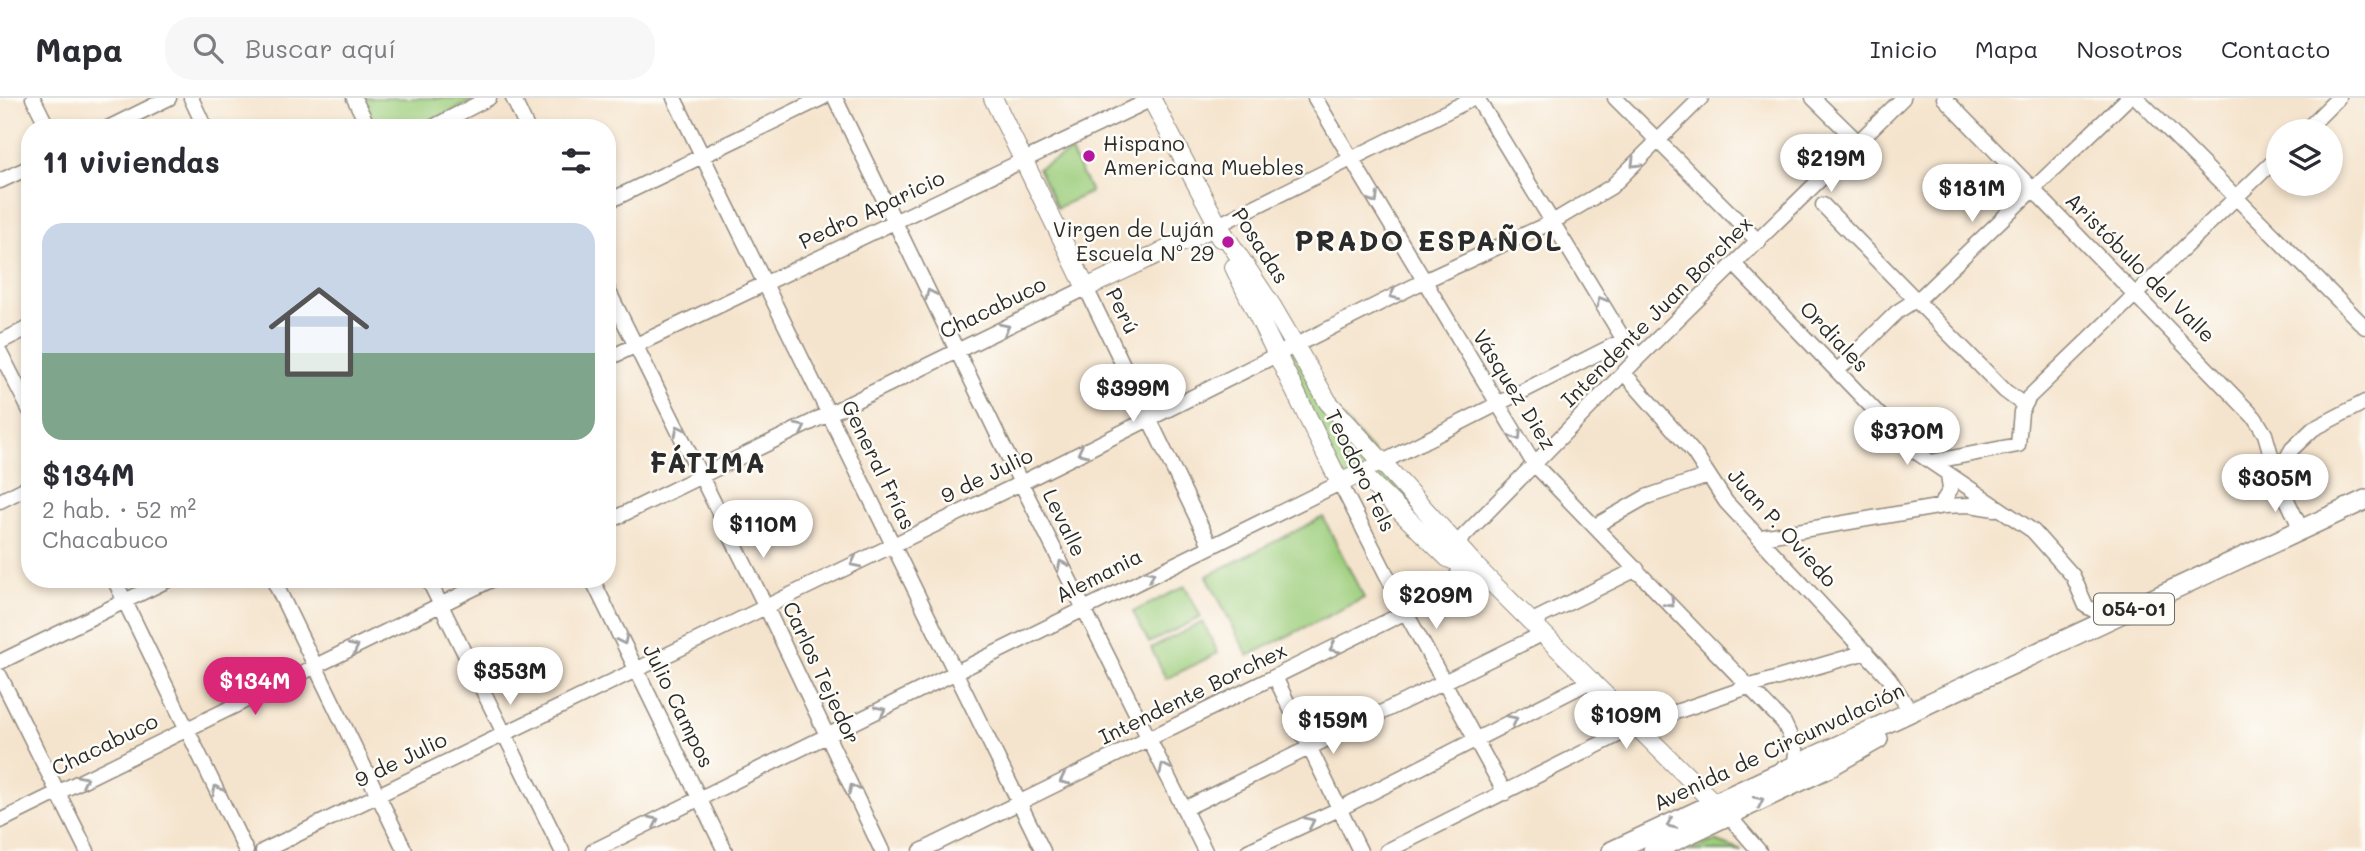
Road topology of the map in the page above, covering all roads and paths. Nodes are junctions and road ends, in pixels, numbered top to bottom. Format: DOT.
graph roads {
  1 [pos="33,98"];
  2 [pos="169,98"];
  3 [pos="191,98"];
  4 [pos="354,98"];
  5 [pos="489,98"];
  6 [pos="513,98"];
  7 [pos="674,98"];
  8 [pos="822,98"];
  9 [pos="835,98"];
  10 [pos="993,98"];
  11 [pos="1152,98"];
  12 [pos="1315,98"];
  13 [pos="1475,98"];
  14 [pos="1615,98"];
  15 [pos="1701,98"];
  16 [pos="1813,98"];
  17 [pos="1903,98"];
  18 [pos="1944,98"];
  19 [pos="2128,98"];
  20 [pos="2137,98"];
  21 [pos="2339,98"];
  22 [pos="44,119"];
  23 [pos="126,119"];
  24 [pos="201,119"];
  25 [pos="364,119"];
  26 [pos="448,119"];
  27 [pos="523,119"];
  28 [pos="2317,119"];
  29 [pos="1658,141"];
  30 [pos="1858,142"];
  31 [pos="703,156"];
  32 [pos="1350,159"];
  33 [pos="1024,162"];
  34 [pos="2266,169"];
  35 [pos="21,171"];
  36 [pos="0,181"];
  37 [pos="2033,189"];
  38 [pos="616,198"];
  39 [pos="2237,198"];
  40 [pos="1823,205"];
  41 [pos="1554,221"];
  42 [pos="895,222"];
  43 [pos="1216,226"];
  44 [pos="1759,242"];
  45 [pos="1735,265"];
  46 [pos="1424,281"];
  47 [pos="766,284"];
  48 [pos="1086,288"];
  49 [pos="2137,295"];
  50 [pos="1916,300"];
  51 [pos="616,305"];
  52 [pos="2365,327"];
  53 [pos="21,332"];
  54 [pos="1624,340"];
  55 [pos="0,342"];
  56 [pos="636,344"];
  57 [pos="1294,344"];
  58 [pos="957,351"];
  59 [pos="0,352"];
  60 [pos="1277,353"];
  61 [pos="616,354"];
  62 [pos="1639,357"];
  63 [pos="1838,370"];
  64 [pos="1624,373"];
  65 [pos="21,393"];
  66 [pos="2365,402"];
  67 [pos="2024,405"];
  68 [pos="1498,407"];
  69 [pos="829,414"];
  70 [pos="1149,417"];
  71 [pos="1931,462"];
  72 [pos="1383,463"];
  73 [pos="1534,464"];
  74 [pos="1361,473"];
  75 [pos="1948,474"];
  76 [pos="702,475"];
  77 [pos="1708,476"];
  78 [pos="2278,479"];
  79 [pos="1021,483"];
  80 [pos="1340,483"];
  81 [pos="21,490"];
  82 [pos="2365,500"];
  83 [pos="0,501"];
  84 [pos="1940,506"];
  85 [pos="2002,511"];
  86 [pos="616,518"];
  87 [pos="1595,526"];
  88 [pos="2301,529"];
  89 [pos="1762,537"];
  90 [pos="893,544"];
  91 [pos="1456,544"];
  92 [pos="1210,545"];
  93 [pos="1456,563"];
  94 [pos="1637,569"];
  95 [pos="1483,574"];
  96 [pos="119,588"];
  97 [pos="152,588"];
  98 [pos="277,588"];
  99 [pos="432,588"];
  100 [pos="476,588"];
  101 [pos="597,588"];
  102 [pos="1451,590"];
  103 [pos="126,601"];
  104 [pos="441,606"];
  105 [pos="2086,606"];
  106 [pos="766,607"];
  107 [pos="1083,608"];
  108 [pos="1406,613"];
  109 [pos="2111,620"];
  110 [pos="1538,627"];
  111 [pos="2083,633"];
  112 [pos="1866,652"];
  113 [pos="0,662"];
  114 [pos="316,667"];
  115 [pos="637,669"];
  116 [pos="957,674"];
  117 [pos="0,676"];
  118 [pos="1275,677"];
  119 [pos="1593,680"];
  120 [pos="1445,682"];
  121 [pos="1751,686"];
  122 [pos="1966,687"];
  123 [pos="1910,711"];
  124 [pos="1638,725"];
  125 [pos="188,730"];
  126 [pos="504,734"];
  127 [pos="827,737"];
  128 [pos="1150,738"];
  129 [pos="1477,738"];
  130 [pos="1310,748"];
  131 [pos="1795,766"];
  132 [pos="58,793"];
  133 [pos="1505,793"];
  134 [pos="378,795"];
  135 [pos="700,799"];
  136 [pos="1019,802"];
  137 [pos="1712,804"];
  138 [pos="1184,809"];
  139 [pos="1339,809"];
  140 [pos="1729,816"];
  141 [pos="0,821"];
  142 [pos="87,851"];
  143 [pos="246,851"];
  144 [pos="263,851"];
  145 [pos="405,851"];
  146 [pos="562,851"];
  147 [pos="593,851"];
  148 [pos="725,851"];
  149 [pos="882,851"];
  150 [pos="921,851"];
  151 [pos="1043,851"];
  152 [pos="1205,851"];
  153 [pos="1248,851"];
  154 [pos="1360,851"];
  155 [pos="1387,851"];
  156 [pos="1612,851"];
  157 [pos="1653,851"];
  158 [pos="1759,851"];
  1 -- 22 [label="street"];
  2 -- 23 [label="street"];
  3 -- 24 [label="street"];
  4 -- 25 [label="street"];
  5 -- 26 [label="street"];
  6 -- 27 [label="street"];
  7 -- 31 [label="street, General Frías"];
  8 -- 31 [label="street"];
  9 -- 42 [label="street, Levalle"];
  10 -- 33 [label="main road, Perú"];
  11 -- 33 [label="street, Pedro Aparicio"];
  11 -- 43 [label="main road, Posadas"];
  12 -- 32 [label="street, Vásquez Diez"];
  13 -- 32 [label="street, Chacabuco"];
  13 -- 41 [label="street"];
  14 -- 29 [label="street"];
  15 -- 29 [label="street, 9 de Julio"];
  16 -- 30 [label="street"];
  17 -- 30 [label="street, Intendente Juan Borchex"];
  18 -- 37 [label="street, Aristóbulo del Valle"];
  19 -- 37 [label="street"];
  20 -- 39 [label="street"];
  21 -- 28 [label="street"];
  29 -- 41 [label="street, 9 de Julio, one-way"];
  29 -- 44 [label="street"];
  30 -- 44 [label="street, Intendente Juan Borchex"];
  31 -- 38 [label="street"];
  31 -- 47 [label="street, General Frías"];
  32 -- 43 [label="street, Chacabuco"];
  32 -- 46 [label="street, Vásquez Diez, one-way"];
  33 -- 42 [label="street, Pedro Aparicio"];
  33 -- 48 [label="main road, Perú"];
  34 -- 39 [label="street"];
  35 -- 36 [label="street"];
  37 -- 49 [label="street, Aristóbulo del Valle"];
  37 -- 50 [label="street"];
  39 -- 49 [label="street"];
  39 -- 52 [label="street"];
  40 -- 50 [label="street"];
  41 -- 46 [label="street, 9 de Julio"];
  54 -- 41 [label="street, one-way"];
  42 -- 47 [label="street, Pedro Aparicio"];
  58 -- 42 [label="street, Levalle, one-way"];
  43 -- 48 [label="main road, Chacabuco"];
  43 -- 57 [label="main road, Posadas"];
  43 -- 60 [label="main road, Posadas"];
  44 -- 45 [label="street, Intendente Juan Borchex"];
  45 -- 62 [label="street, Intendente Juan Borchex"];
  45 -- 63 [label="street, Ordiales"];
  46 -- 57 [label="street, 9 de Julio, one-way"];
  46 -- 68 [label="street, Vásquez Diez"];
  47 -- 56 [label="street, Pedro Aparicio"];
  47 -- 69 [label="street, General Frías"];
  58 -- 48 [label="street, Chacabuco, one-way"];
  48 -- 70 [label="street, Perú"];
  49 -- 67 [label="street"];
  49 -- 78 [label="street, Aristóbulo del Valle"];
  50 -- 63 [label="street"];
  50 -- 67 [label="street"];
  51 -- 56 [label="street, Carlos Tejedor"];
  53 -- 55 [label="street"];
  54 -- 62 [label="street"];
  54 -- 68 [label="street, Alemania"];
  56 -- 61 [label="street, Pedro Aparicio"];
  76 -- 56 [label="street, Carlos Tejedor, one-way"];
  57 -- 60 [label="street, 9 de Julio"];
  57 -- 72 [label="main road, Posadas"];
  58 -- 69 [label="street, Chacabuco"];
  58 -- 79 [label="street, Levalle"];
  59 -- 65 [label="street"];
  60 -- 70 [label="street, 9 de Julio"];
  60 -- 80 [label="main road, Teodoro Fels"];
  62 -- 64 [label="street, Intendente Juan Borchex"];
  63 -- 71 [label="street, Ordiales"];
  64 -- 73 [label="street, Intendente Juan Borchex"];
  64 -- 77 [label="street, Juan P. Oviedo"];
  66 -- 78 [label="street"];
  67 -- 71 [label="street"];
  68 -- 72 [label="street, Alemania"];
  68 -- 73 [label="street, Vásquez Diez, one-way"];
  76 -- 69 [label="street, Chacabuco, one-way"];
  69 -- 90 [label="street, General Frías"];
  70 -- 79 [label="street, 9 de Julio, one-way"];
  70 -- 92 [label="street, Perú"];
  71 -- 75 [label="street, Ordiales"];
  72 -- 74 [label="street, Alemania"];
  72 -- 91 [label="main road, Posadas"];
  73 -- 87 [label="street, Vásquez Diez"];
  73 -- 91 [label="street, Intendente Juan Borchex"];
  74 -- 80 [label="main road, Alemania"];
  74 -- 93 [label="main road"];
  75 -- 84 [label="street"];
  75 -- 85 [label="street, Ordiales"];
  76 -- 86 [label="street, Chacabuco"];
  76 -- 106 [label="street, Carlos Tejedor"];
  77 -- 87 [label="street"];
  77 -- 89 [label="street, Juan P. Oviedo"];
  78 -- 88 [label="street, Aristóbulo del Valle"];
  79 -- 90 [label="street, 9 de Julio"];
  107 -- 79 [label="street, Levalle, one-way"];
  80 -- 92 [label="street, Alemania"];
  80 -- 108 [label="street, Teodoro Fels"];
  81 -- 83 [label="street"];
  82 -- 88 [label="highway, Avenida de Circunvalación / 054-01"];
  84 -- 85 [label="street"];
  84 -- 89 [label="street"];
  85 -- 105 [label="street, Ordiales"];
  87 -- 94 [label="street, Vásquez Diez"];
  88 -- 109 [label="highway, Avenida de Circunvalación / 054-01"];
  89 -- 112 [label="street, Juan P. Oviedo"];
  90 -- 106 [label="street, 9 de Julio, one-way"];
  90 -- 116 [label="street, General Frías"];
  91 -- 93 [label="street"];
  91 -- 95 [label="main road, Posadas"];
  107 -- 92 [label="street, Alemania, one-way"];
  93 -- 95 [label="main road"];
  93 -- 102 [label="street"];
  94 -- 110 [label="street"];
  94 -- 121 [label="street, Vásquez Diez, one-way"];
  95 -- 102 [label="street, Intendente Borchex"];
  95 -- 110 [label="main road, Posadas"];
  96 -- 103 [label="street"];
  97 -- 103 [label="street"];
  98 -- 114 [label="street"];
  99 -- 104 [label="street"];
  100 -- 104 [label="street, Chacabuco"];
  101 -- 115 [label="street, Julio Campos, one-way"];
  102 -- 108 [label="street, Intendente Borchex"];
  103 -- 113 [label="street"];
  103 -- 125 [label="street"];
  114 -- 104 [label="street, Chacabuco, one-way"];
  104 -- 126 [label="street"];
  105 -- 109 [label="street"];
  105 -- 111 [label="street"];
  106 -- 115 [label="street, 9 de Julio"];
  106 -- 127 [label="street, Carlos Tejedor"];
  107 -- 116 [label="street, Alemania"];
  107 -- 128 [label="street, Levalle"];
  108 -- 118 [label="street, Intendente Borchex, one-way"];
  108 -- 120 [label="street, Teodoro Fels"];
  109 -- 111 [label="highway, Avenida de Circunvalación / 054-01"];
  110 -- 119 [label="main road, Posadas"];
  110 -- 120 [label="street"];
  111 -- 122 [label="highway, Avenida de Circunvalación / 054-01"];
  112 -- 121 [label="street"];
  112 -- 123 [label="street, Juan P. Oviedo"];
  114 -- 125 [label="street, Chacabuco"];
  114 -- 134 [label="street"];
  115 -- 126 [label="street, 9 de Julio"];
  115 -- 135 [label="street, Julio Campos"];
  127 -- 116 [label="street, Alemania, one-way"];
  116 -- 136 [label="street, General Frías"];
  117 -- 132 [label="street"];
  118 -- 128 [label="street, Intendente Borchex"];
  118 -- 130 [label="street"];
  119 -- 124 [label="main road, Posadas"];
  129 -- 119 [label="street, one-way"];
  120 -- 129 [label="street, Teodoro Fels"];
  120 -- 130 [label="street"];
  121 -- 124 [label="street"];
  121 -- 131 [label="street, Vásquez Diez"];
  122 -- 123 [label="highway, Avenida de Circunvalación / 054-01"];
  140 -- 122 [label="highway, Avenida de Circunvalación / 054-01, one-way"];
  123 -- 131 [label="highway, Avenida de Circunvalación / 054-01"];
  124 -- 133 [label="street"];
  124 -- 137 [label="main road, Posadas"];
  132 -- 125 [label="street, Chacabuco, one-way"];
  143 -- 125 [label="street, one-way"];
  126 -- 134 [label="street, 9 de Julio"];
  126 -- 146 [label="street"];
  127 -- 135 [label="street, Alemania"];
  149 -- 127 [label="street, Carlos Tejedor, one-way"];
  128 -- 136 [label="street, Intendente Borchex, one-way"];
  138 -- 128 [label="street, Levalle, one-way"];
  129 -- 133 [label="street, Teodoro Fels"];
  129 -- 139 [label="street"];
  130 -- 138 [label="street"];
  130 -- 139 [label="street"];
  131 -- 137 [label="highway, Avenida de Circunvalación / 054-01"];
  132 -- 141 [label="street, Chacabuco"];
  132 -- 142 [label="street"];
  133 -- 155 [label="street"];
  134 -- 144 [label="street, 9 de Julio"];
  134 -- 145 [label="street"];
  147 -- 135 [label="street, Alemania, one-way"];
  135 -- 148 [label="street, Julio Campos"];
  136 -- 150 [label="street, Intendente Borchex"];
  136 -- 151 [label="street, General Frías"];
  137 -- 140 [label="main road, Posadas"];
  137 -- 156 [label="highway, Avenida de Circunvalación / 054-01, one-way"];
  138 -- 152 [label="street, Levalle"];
  153 -- 139 [label="street, one-way"];
  139 -- 154 [label="street"];
  140 -- 157 [label="highway, Avenida de Circunvalación / 054-01"];
  140 -- 158 [label="street"];
}
